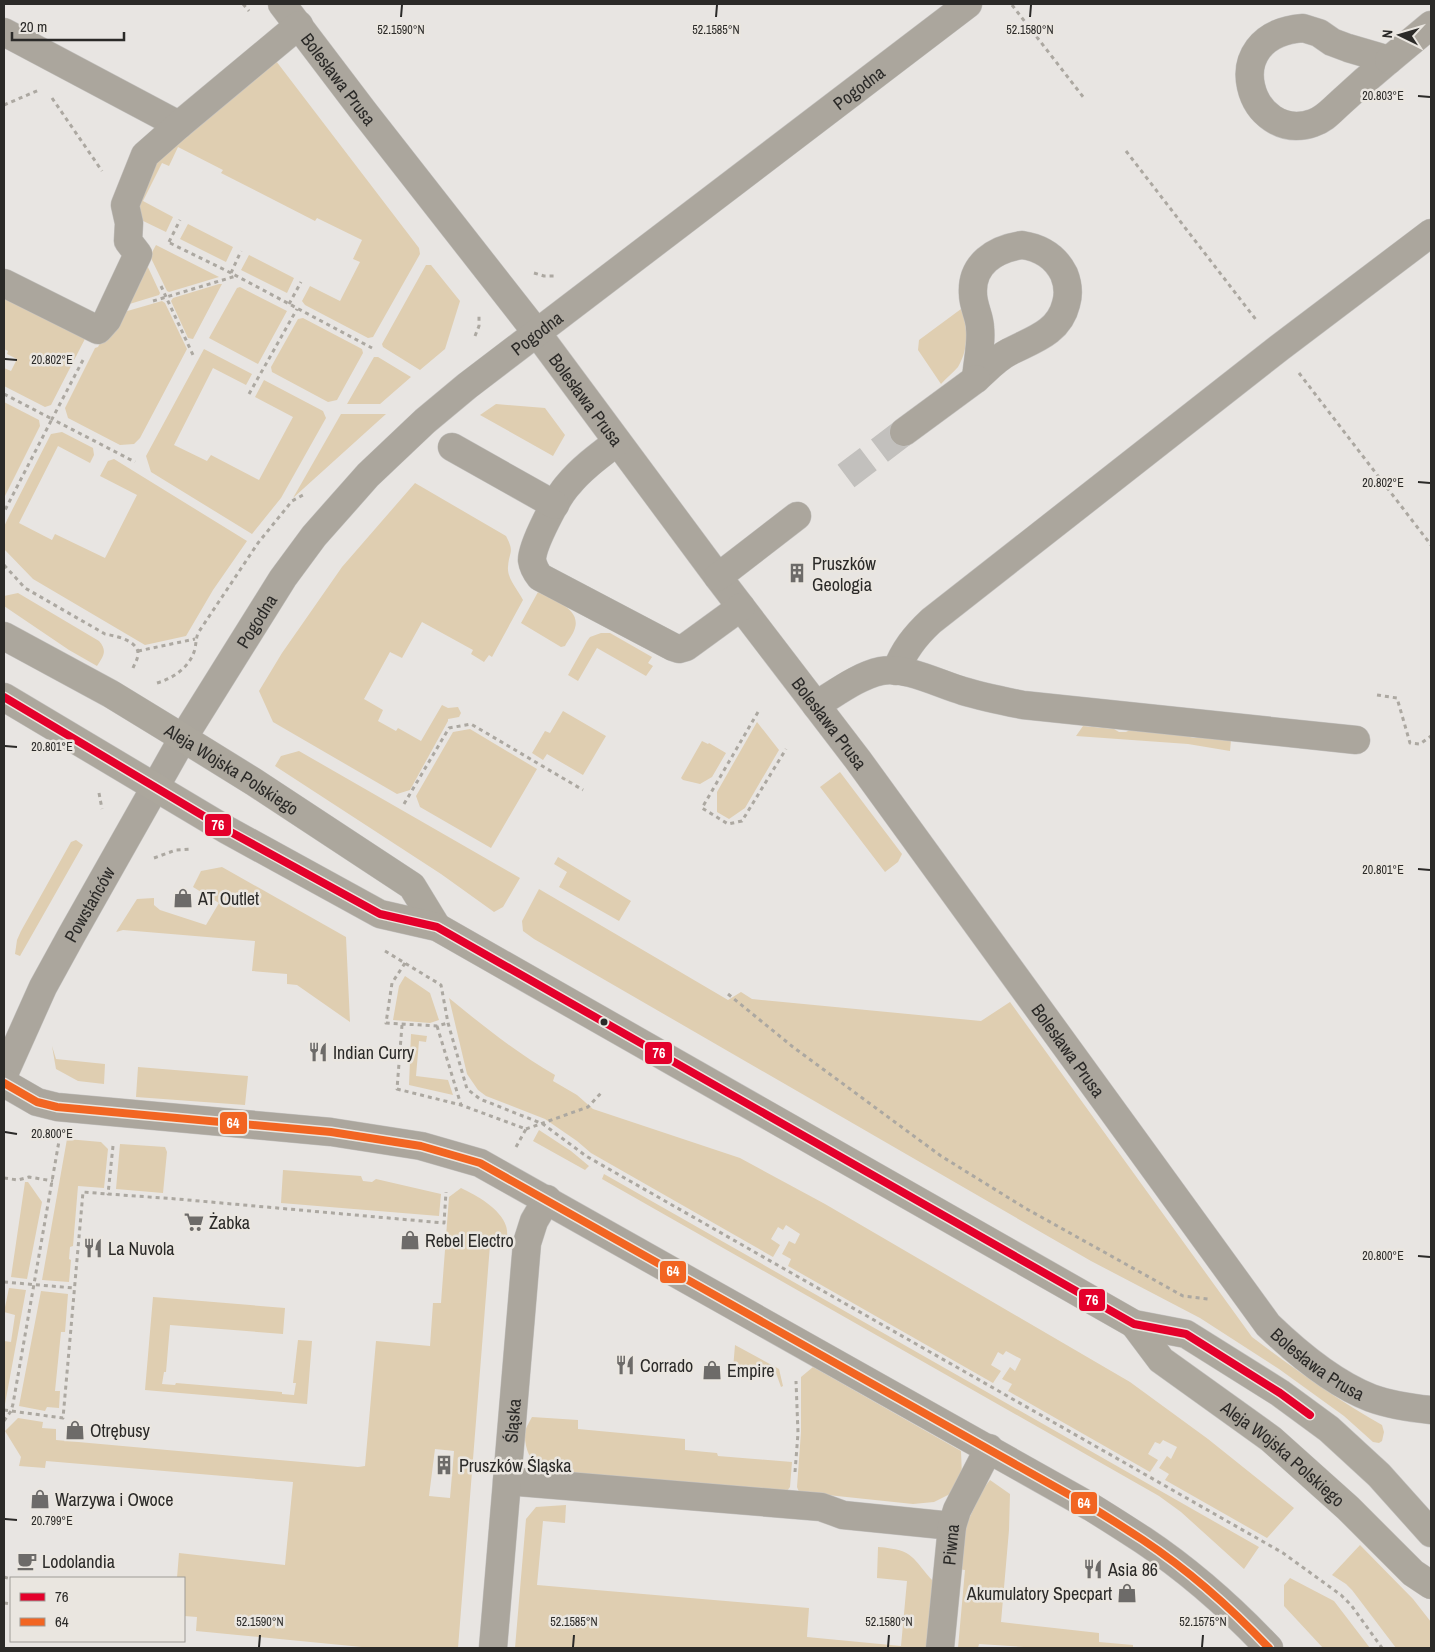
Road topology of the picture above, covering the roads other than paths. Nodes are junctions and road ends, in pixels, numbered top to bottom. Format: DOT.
graph roads {
  1 [pos="282,4"];
  2 [pos="968,4"];
  3 [pos="299,26"];
  4 [pos="1431,26"];
  5 [pos="4,32"];
  6 [pos="1389,60"];
  7 [pos="179,125"];
  8 [pos="1431,233"];
  9 [pos="4,283"];
  10 [pos="536,333"];
  11 [pos="976,379"];
  12 [pos="904,432"];
  13 [pos="617,442"];
  14 [pos="452,447"];
  15 [pos="556,505"];
  16 [pos="797,516"];
  17 [pos="718,577"];
  18 [pos="742,607"];
  19 [pos="4,636"];
  20 [pos="896,671"];
  21 [pos="4,697"];
  22 [pos="816,705"];
  23 [pos="184,738"];
  24 [pos="1356,740"];
  25 [pos="155,787"];
  26 [pos="438,927"];
  27 [pos="4,1074"];
  28 [pos="4,1083"];
  29 [pos="547,1199"];
  30 [pos="1134,1324"];
  31 [pos="1431,1410"];
  32 [pos="989,1448"];
  33 [pos="507,1481"];
  34 [pos="952,1526"];
  35 [pos="1431,1533"];
  36 [pos="1431,1585"];
  37 [pos="493,1648"];
  38 [pos="940,1648"];
  39 [pos="1269,1648"];
  1 -- 3 [label="street, Bolesława Prusa"];
  2 -- 10 [label="street, Pogodna"];
  3 -- 7 [label="street"];
  3 -- 10 [label="street, Bolesława Prusa"];
  4 -- 6 [label="street"];
  5 -- 7 [label="street"];
  6 -- 6 [label="street"];
  7 -- 9 [label="street"];
  8 -- 20 [label="street"];
  10 -- 13 [label="street, Bolesława Prusa"];
  10 -- 23 [label="street, Pogodna"];
  11 -- 11 [label="street"];
  11 -- 12 [label="street"];
  13 -- 15 [label="street"];
  13 -- 17 [label="street, Bolesława Prusa"];
  14 -- 15 [label="street"];
  15 -- 18 [label="street"];
  16 -- 17 [label="street"];
  17 -- 18 [label="street, Bolesława Prusa"];
  18 -- 22 [label="street, Bolesława Prusa"];
  19 -- 23 [label="main road, Aleja Wojska Polskiego"];
  20 -- 22 [label="street"];
  20 -- 24 [label="street"];
  21 -- 25 [label="main road, Aleja Wojska Polskiego"];
  22 -- 31 [label="street, Bolesława Prusa"];
  23 -- 25 [label="street, Powstańców"];
  23 -- 26 [label="main road, Aleja Wojska Polskiego"];
  25 -- 26 [label="main road, Aleja Wojska Polskiego"];
  25 -- 27 [label="street, Powstańców"];
  26 -- 30 [label="main road, Aleja Wojska Polskiego"];
  28 -- 29 [label="street"];
  29 -- 32 [label="street"];
  29 -- 33 [label="street, Śląska"];
  30 -- 35 [label="main road, Aleja Wojska Polskiego"];
  30 -- 36 [label="main road, Aleja Wojska Polskiego"];
  32 -- 34 [label="street, Piwna"];
  32 -- 39 [label="street"];
  33 -- 34 [label="street"];
  33 -- 37 [label="street, Śląska"];
  34 -- 38 [label="street, Piwna"];
}
